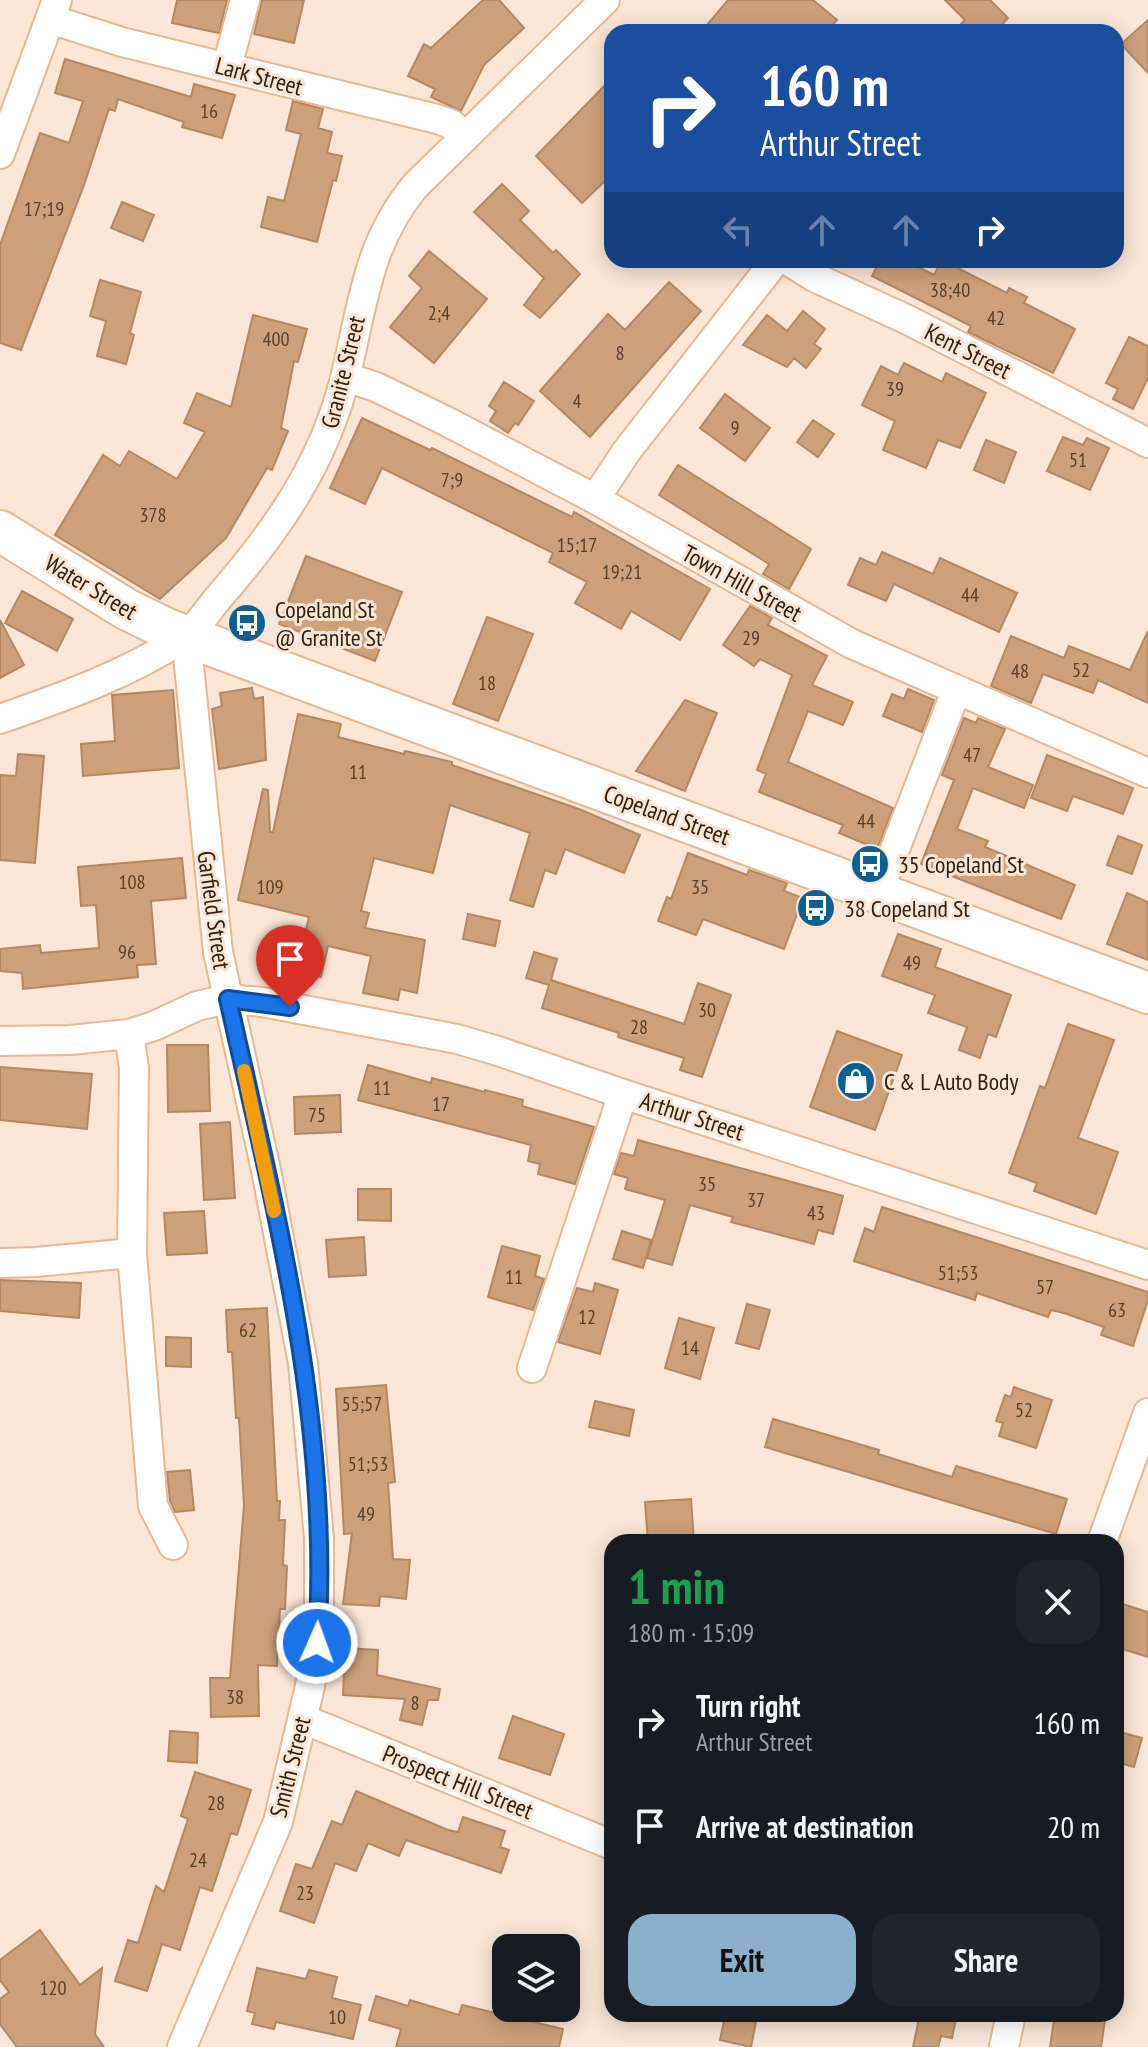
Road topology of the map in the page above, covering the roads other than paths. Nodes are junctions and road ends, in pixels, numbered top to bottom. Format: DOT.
graph roads {
  1 [pos="245,0"];
  2 [pos="605,0"];
  3 [pos="54,9"];
  4 [pos="227,67"];
  5 [pos="465,136"];
  6 [pos="0,154"];
  7 [pos="770,268"];
  8 [pos="800,268"];
  9 [pos="346,377"];
  10 [pos="1148,443"];
  11 [pos="595,499"];
  12 [pos="0,531"];
  13 [pos="186,636"];
  14 [pos="956,691"];
  15 [pos="0,719"];
  16 [pos="1148,773"];
  17 [pos="878,893"];
  18 [pos="1148,993"];
  19 [pos="228,999"];
  20 [pos="129,1034"];
  21 [pos="0,1041"];
  22 [pos="623,1094"];
  23 [pos="132,1253"];
  24 [pos="0,1263"];
  25 [pos="1148,1265"];
  26 [pos="532,1368"];
  27 [pos="1148,1413"];
  28 [pos="1105,1534"];
  29 [pos="173,1545"];
  30 [pos="303,1719"];
  31 [pos="604,1842"];
  32 [pos="1009,2022"];
  33 [pos="186,2046"];
  34 [pos="1004,2047"];
  1 -- 4 [label="street"];
  2 -- 5 [label="street, Granite Street"];
  3 -- 4 [label="street, Lark Street"];
  3 -- 6 [label="street"];
  4 -- 5 [label="street, Lark Street"];
  5 -- 9 [label="street, Granite Street"];
  7 -- 11 [label="street"];
  8 -- 10 [label="street, Kent Street"];
  9 -- 11 [label="street, Town Hill Street"];
  9 -- 13 [label="street, Granite Street"];
  11 -- 14 [label="street, Town Hill Street"];
  12 -- 13 [label="main road, Water Street"];
  13 -- 15 [label="street, Granite Street"];
  13 -- 17 [label="main road, Copeland Street"];
  13 -- 19 [label="street, Garfield Street"];
  14 -- 16 [label="street, Town Hill Street"];
  14 -- 17 [label="street"];
  17 -- 18 [label="main road, Copeland Street"];
  19 -- 20 [label="street, Garfield Street"];
  19 -- 22 [label="street, Arthur Street"];
  19 -- 30 [label="street, Smith Street"];
  20 -- 21 [label="street, Garfield Street"];
  20 -- 23 [label="street"];
  22 -- 25 [label="street, Arthur Street"];
  22 -- 26 [label="street"];
  23 -- 24 [label="street"];
  23 -- 29 [label="street"];
  27 -- 28 [label="street"];
  30 -- 31 [label="street, Prospect Hill Street"];
  30 -- 33 [label="street, Smith Street"];
  32 -- 34 [label="street"];
}
